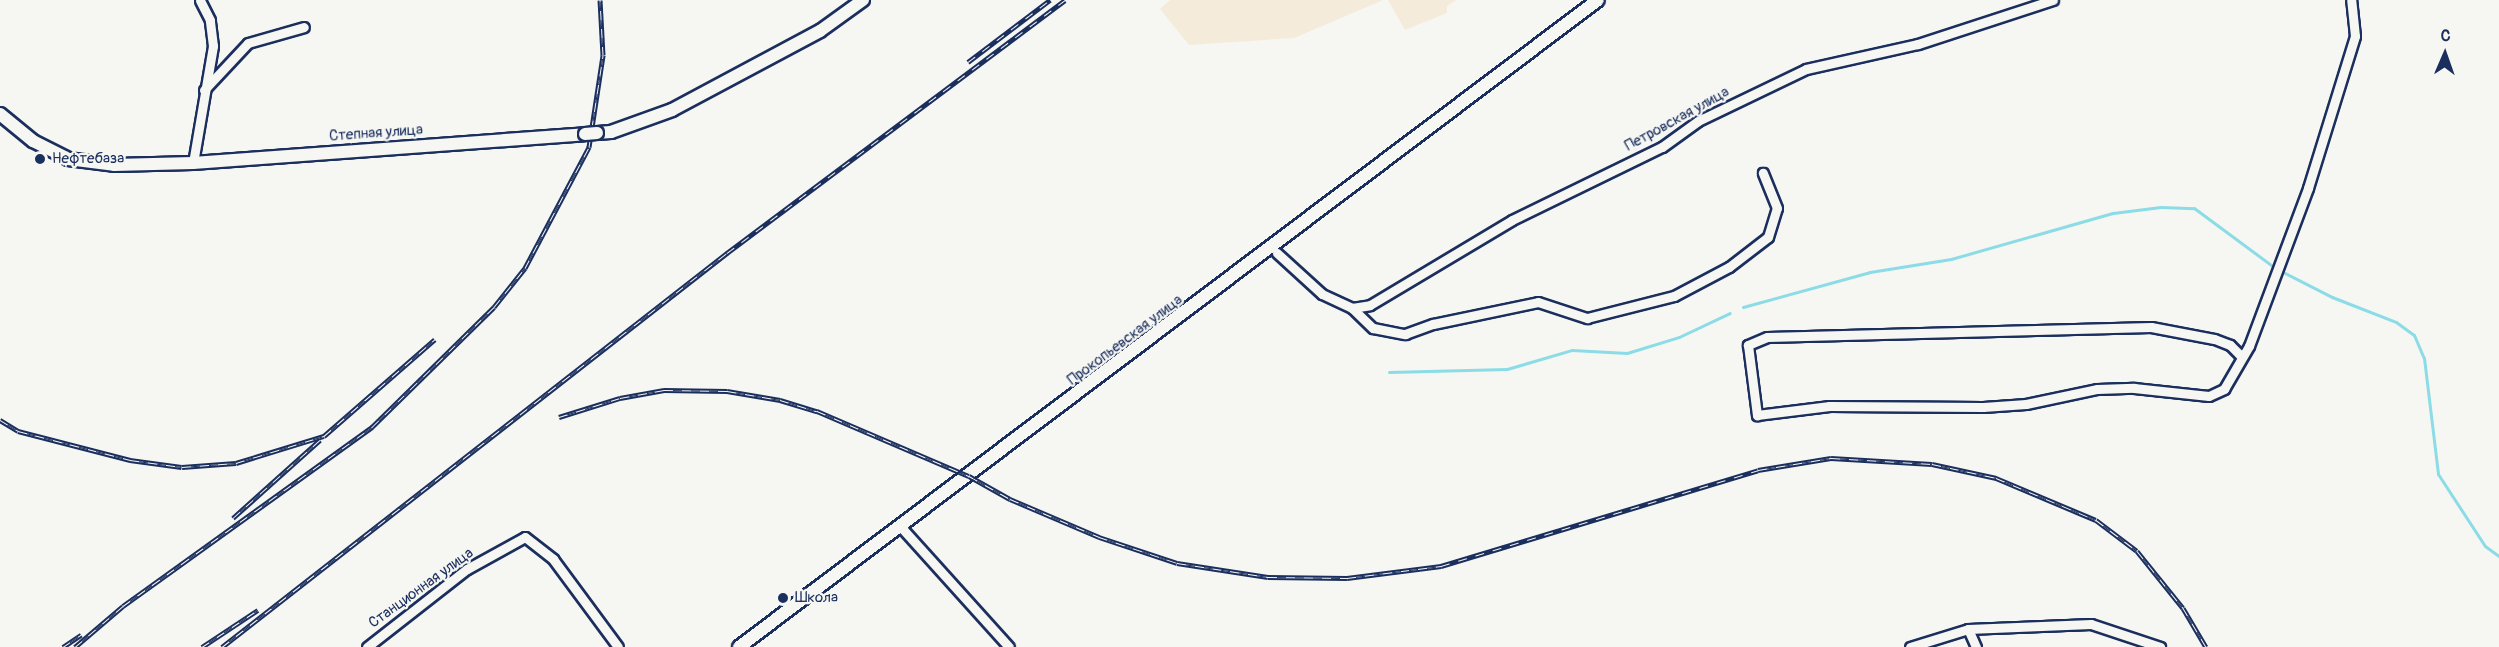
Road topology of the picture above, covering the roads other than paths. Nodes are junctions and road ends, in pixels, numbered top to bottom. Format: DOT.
graph roads {
  1 [pos="200,0"];
  2 [pos="863,0"];
  3 [pos="1598,0"];
  4 [pos="2053,0"];
  5 [pos="2350,0"];
  6 [pos="304,27"];
  7 [pos="204,90"];
  8 [pos="0,114"];
  9 [pos="193,164"];
  10 [pos="1763,173"];
  11 [pos="1277,253"];
  12 [pos="1352,308"];
  13 [pos="2241,356"];
  14 [pos="901,526"];
  15 [pos="1968,629"];
  16 [pos="367,647"];
  17 [pos="618,647"];
  18 [pos="739,647"];
  19 [pos="1008,647"];
  20 [pos="1910,647"];
  21 [pos="1976,647"];
  22 [pos="2160,647"];
  1 -- 7 [label="street"];
  2 -- 9 [label="main road, Степная улица"];
  3 -- 14 [label="main road, Прокопьевская улица"];
  4 -- 12 [label="street, Петровская улица"];
  5 -- 13 [label="street"];
  6 -- 7 [label="street"];
  7 -- 9 [label="street"];
  8 -- 9 [label="main road, Степная улица"];
  10 -- 12 [label="street"];
  11 -- 12 [label="street"];
  13 -- 13 [label="street"];
  14 -- 18 [label="main road, Прокопьевская улица"];
  14 -- 19 [label="street"];
  15 -- 20 [label="street"];
  15 -- 21 [label="street"];
  15 -- 22 [label="street"];
  16 -- 17 [label="street, Станционная улица"];
}
